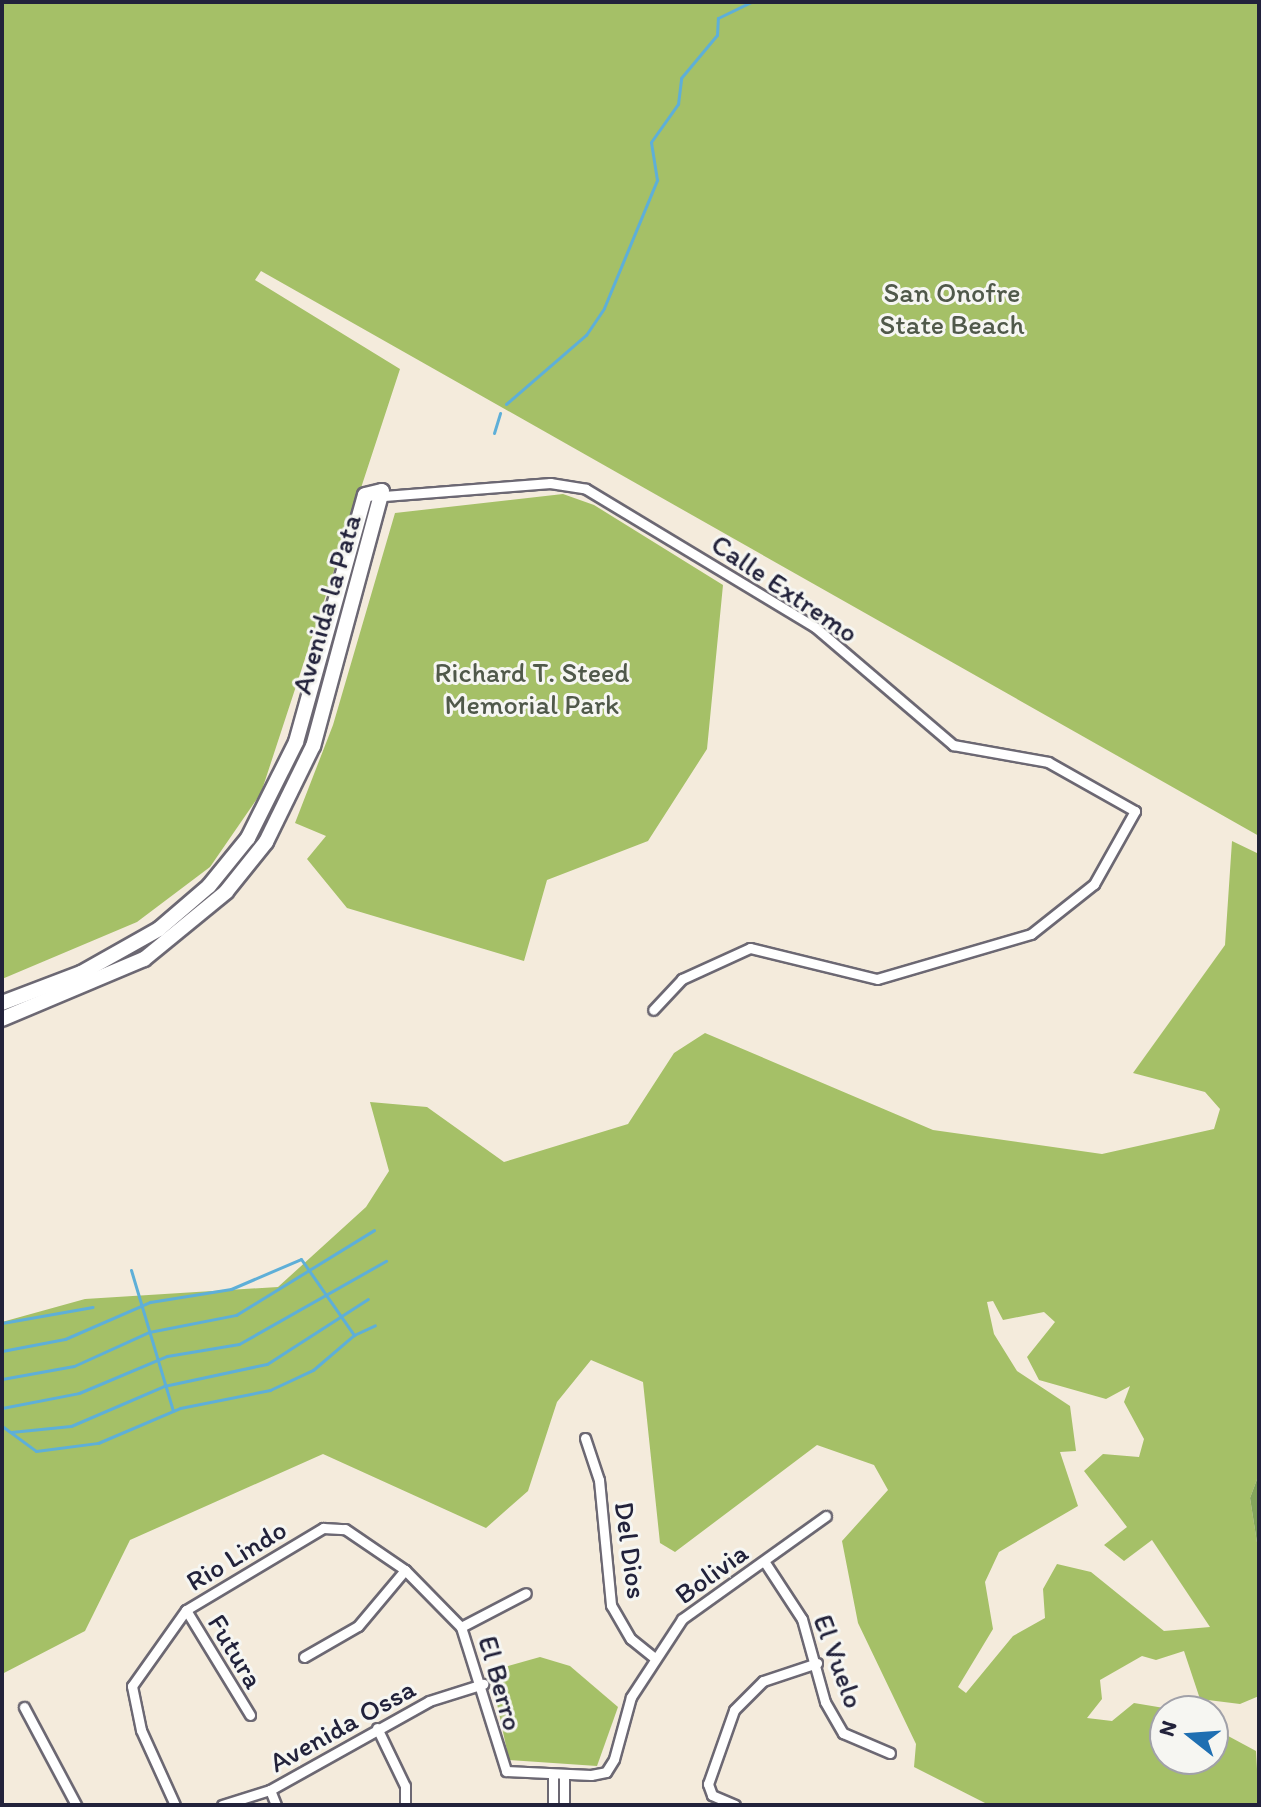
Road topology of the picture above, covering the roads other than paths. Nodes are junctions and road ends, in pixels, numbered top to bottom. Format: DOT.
graph roads {
  1 [pos="384,496"];
  2 [pos="2,1003"];
  3 [pos="653,1010"];
  4 [pos="2,1019"];
  5 [pos="585,1438"];
  6 [pos="826,1516"];
  7 [pos="333,1525"];
  8 [pos="764,1561"];
  9 [pos="405,1570"];
  10 [pos="526,1593"];
  11 [pos="186,1610"];
  12 [pos="461,1627"];
  13 [pos="304,1657"];
  14 [pos="653,1657"];
  15 [pos="817,1663"];
  16 [pos="483,1684"];
  17 [pos="24,1707"];
  18 [pos="250,1715"];
  19 [pos="377,1728"];
  20 [pos="890,1753"];
  21 [pos="559,1774"];
  22 [pos="270,1790"];
  23 [pos="76,1805"];
  24 [pos="175,1805"];
  25 [pos="222,1805"];
  26 [pos="276,1805"];
  27 [pos="405,1805"];
  28 [pos="553,1805"];
  29 [pos="564,1805"];
  30 [pos="735,1805"];
  1 -- 2 [label="main road, Avenida la Pata"];
  1 -- 3 [label="street, Calle Extremo"];
  1 -- 4 [label="main road, Avenida la Pata"];
  5 -- 14 [label="street, Del Dios"];
  6 -- 8 [label="street, Bolivia"];
  7 -- 9 [label="street, El Berro"];
  7 -- 11 [label="street, Rio Lindo"];
  8 -- 14 [label="street, Bolivia"];
  8 -- 15 [label="street, El Vuelo"];
  9 -- 12 [label="street, El Berro"];
  9 -- 13 [label="street"];
  10 -- 12 [label="street"];
  11 -- 18 [label="street, Futura"];
  11 -- 24 [label="street, Rio Lindo"];
  12 -- 16 [label="street, El Berro"];
  14 -- 21 [label="street, Bolivia"];
  15 -- 20 [label="street, El Vuelo"];
  15 -- 30 [label="street"];
  16 -- 19 [label="street, Avenida Ossa"];
  16 -- 21 [label="street, El Berro"];
  17 -- 23 [label="street"];
  19 -- 22 [label="street, Avenida Ossa"];
  19 -- 27 [label="street"];
  21 -- 28 [label="street"];
  21 -- 29 [label="street"];
  22 -- 25 [label="street, Avenida Ossa"];
  22 -- 26 [label="street"];
}
